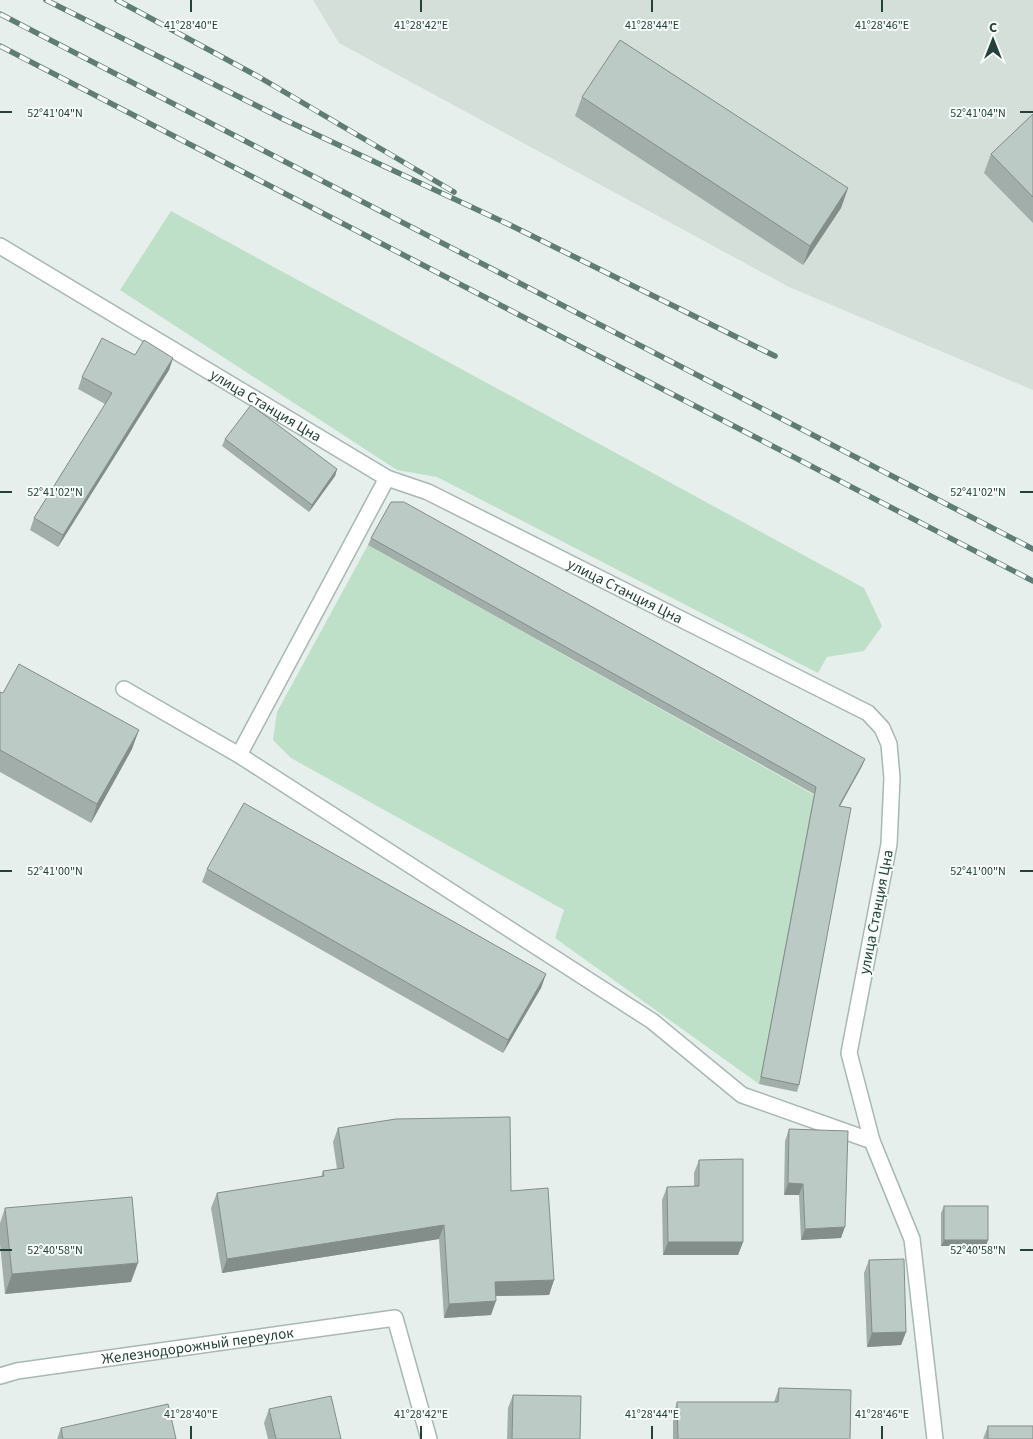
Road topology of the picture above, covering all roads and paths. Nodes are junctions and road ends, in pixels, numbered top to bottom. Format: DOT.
graph roads {
  1 [pos="0,246"];
  2 [pos="387,478"];
  3 [pos="124,690"];
  4 [pos="240,755"];
  5 [pos="872,1141"];
  6 [pos="0,1376"];
  7 [pos="430,1439"];
  8 [pos="935,1439"];
  1 -- 2 [label="street, улица Станция Цна"];
  2 -- 4 [label="street"];
  2 -- 5 [label="street, улица Станция Цна"];
  3 -- 4 [label="street"];
  4 -- 5 [label="street"];
  5 -- 8 [label="street, улица Станция Цна"];
  6 -- 7 [label="street, Железнодорожный переулок"];
}
